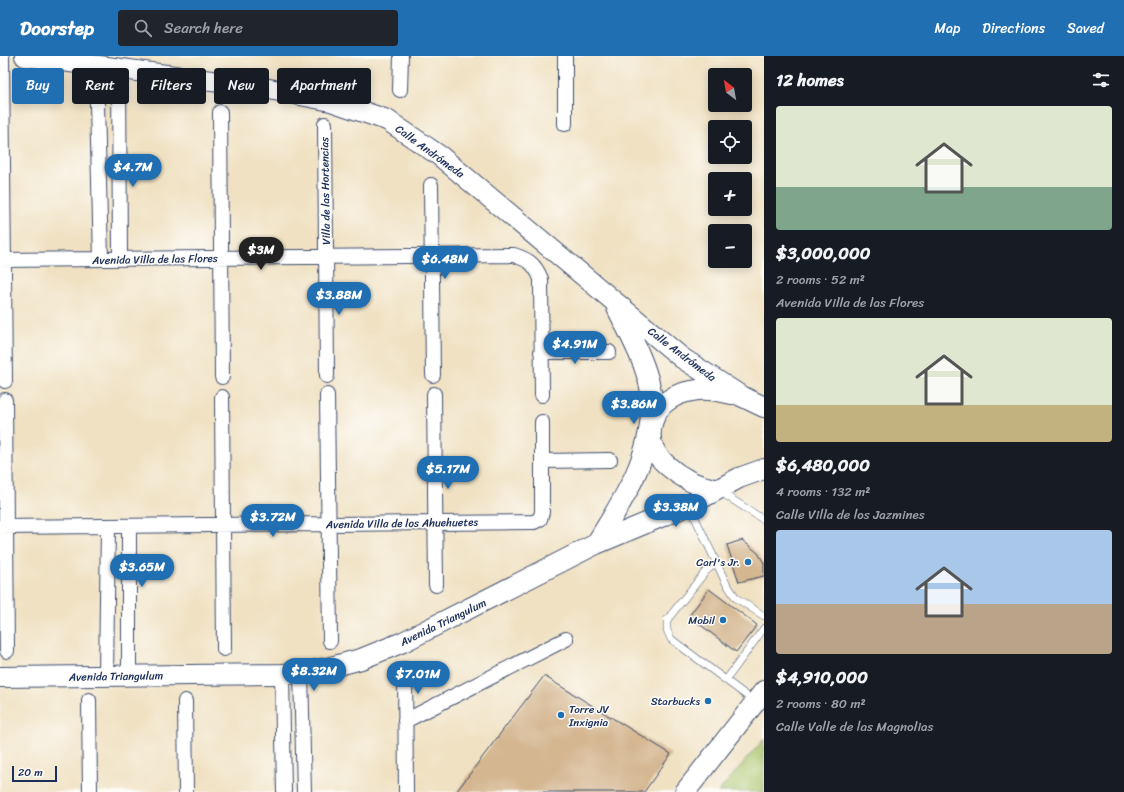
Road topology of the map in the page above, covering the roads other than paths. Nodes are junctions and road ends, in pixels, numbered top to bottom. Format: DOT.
graph roads {
  1 [pos="2,56"];
  2 [pos="25,56"];
  3 [pos="401,56"];
  4 [pos="565,56"];
  5 [pos="96,66"];
  6 [pos="111,68"];
  7 [pos="129,70"];
  8 [pos="400,90"];
  9 [pos="119,104"];
  10 [pos="220,112"];
  11 [pos="324,124"];
  12 [pos="565,124"];
  13 [pos="1,135"];
  14 [pos="431,185"];
  15 [pos="432,256"];
  16 [pos="326,257"];
  17 [pos="221,258"];
  18 [pos="101,259"];
  19 [pos="120,259"];
  20 [pos="2,260"];
  21 [pos="615,302"];
  22 [pos="541,352"];
  23 [pos="610,352"];
  24 [pos="434,375"];
  25 [pos="327,376"];
  26 [pos="222,377"];
  27 [pos="5,380"];
  28 [pos="434,394"];
  29 [pos="327,395"];
  30 [pos="542,395"];
  31 [pos="222,397"];
  32 [pos="5,400"];
  33 [pos="756,402"];
  34 [pos="542,422"];
  35 [pos="650,428"];
  36 [pos="610,460"];
  37 [pos="542,461"];
  38 [pos="764,469"];
  39 [pos="764,477"];
  40 [pos="739,478"];
  41 [pos="764,486"];
  42 [pos="717,490"];
  43 [pos="689,505"];
  44 [pos="764,520"];
  45 [pos="435,523"];
  46 [pos="328,524"];
  47 [pos="223,525"];
  48 [pos="108,526"];
  49 [pos="129,526"];
  50 [pos="3,527"];
  51 [pos="596,544"];
  52 [pos="716,563"];
  53 [pos="436,586"];
  54 [pos="764,616"];
  55 [pos="764,628"];
  56 [pos="566,639"];
  57 [pos="330,641"];
  58 [pos="224,649"];
  59 [pos="7,651"];
  60 [pos="405,668"];
  61 [pos="292,673"];
  62 [pos="106,676"];
  63 [pos="129,676"];
  64 [pos="0,677"];
  65 [pos="726,680"];
  66 [pos="759,696"];
  67 [pos="89,700"];
  68 [pos="185,701"];
  69 [pos="405,721"];
  70 [pos="90,792"];
  71 [pos="186,792"];
  72 [pos="284,792"];
  73 [pos="304,792"];
  74 [pos="406,792"];
  75 [pos="685,792"];
  1 -- 13 [label="street"];
  2 -- 5 [label="main road, Calle Andrómeda"];
  3 -- 8 [label="street"];
  4 -- 12 [label="street"];
  5 -- 6 [label="main road, Calle Andrómeda"];
  5 -- 18 [label="street"];
  7 -- 21 [label="main road, Calle Andrómeda"];
  9 -- 19 [label="street"];
  10 -- 17 [label="street"];
  11 -- 16 [label="street, Villa de las Hortencias"];
  13 -- 20 [label="street"];
  14 -- 15 [label="street"];
  15 -- 16 [label="street, Avenida Villa de las Flores"];
  15 -- 22 [label="street, Avenida Villa de las Flores"];
  15 -- 24 [label="street"];
  16 -- 17 [label="street, Avenida Villa de las Flores"];
  16 -- 25 [label="street, Villa de las Hortencias"];
  17 -- 19 [label="street, Avenida Villa de las Flores"];
  17 -- 26 [label="street"];
  18 -- 19 [label="street, Avenida Villa de las Flores"];
  18 -- 20 [label="street, Avenida Villa de las Flores"];
  20 -- 27 [label="street"];
  21 -- 33 [label="main road, Calle Andrómeda"];
  21 -- 35 [label="main road"];
  22 -- 23 [label="street"];
  22 -- 30 [label="street"];
  28 -- 45 [label="street"];
  29 -- 46 [label="street"];
  31 -- 47 [label="street"];
  32 -- 50 [label="street"];
  33 -- 35 [label="main road"];
  34 -- 37 [label="street"];
  35 -- 42 [label="main road"];
  35 -- 51 [label="main road"];
  36 -- 37 [label="street"];
  37 -- 45 [label="street, Avenida Villa de los Ahuehuetes"];
  38 -- 40 [label="main road, Avenida Triangulum"];
  39 -- 40 [label="main road"];
  40 -- 41 [label="main road"];
  40 -- 42 [label="main road, Avenida Triangulum"];
  42 -- 43 [label="main road, Avenida Triangulum"];
  42 -- 44 [label="lane"];
  43 -- 51 [label="main road, Avenida Triangulum"];
  43 -- 52 [label="lane"];
  45 -- 46 [label="street, Avenida Villa de los Ahuehuetes"];
  45 -- 53 [label="street"];
  46 -- 47 [label="street, Avenida Villa de los Ahuehuetes"];
  46 -- 57 [label="street"];
  47 -- 49 [label="street, Avenida Villa de los Ahuehuetes"];
  47 -- 58 [label="street"];
  48 -- 49 [label="street, Avenida Villa de los Ahuehuetes"];
  48 -- 50 [label="street, Avenida Villa de los Ahuehuetes"];
  48 -- 62 [label="street"];
  49 -- 63 [label="street"];
  50 -- 59 [label="street"];
  51 -- 61 [label="main road, Avenida Triangulum"];
  52 -- 54 [label="lane"];
  52 -- 65 [label="lane"];
  55 -- 65 [label="lane"];
  56 -- 69 [label="street"];
  60 -- 69 [label="street"];
  61 -- 63 [label="main road, Avenida Triangulum"];
  61 -- 72 [label="street"];
  61 -- 73 [label="street"];
  62 -- 63 [label="main road, Avenida Triangulum"];
  62 -- 64 [label="main road, Avenida Triangulum"];
  65 -- 66 [label="lane"];
  66 -- 75 [label="main road"];
  67 -- 70 [label="street"];
  68 -- 71 [label="street"];
  69 -- 74 [label="street"];
}
